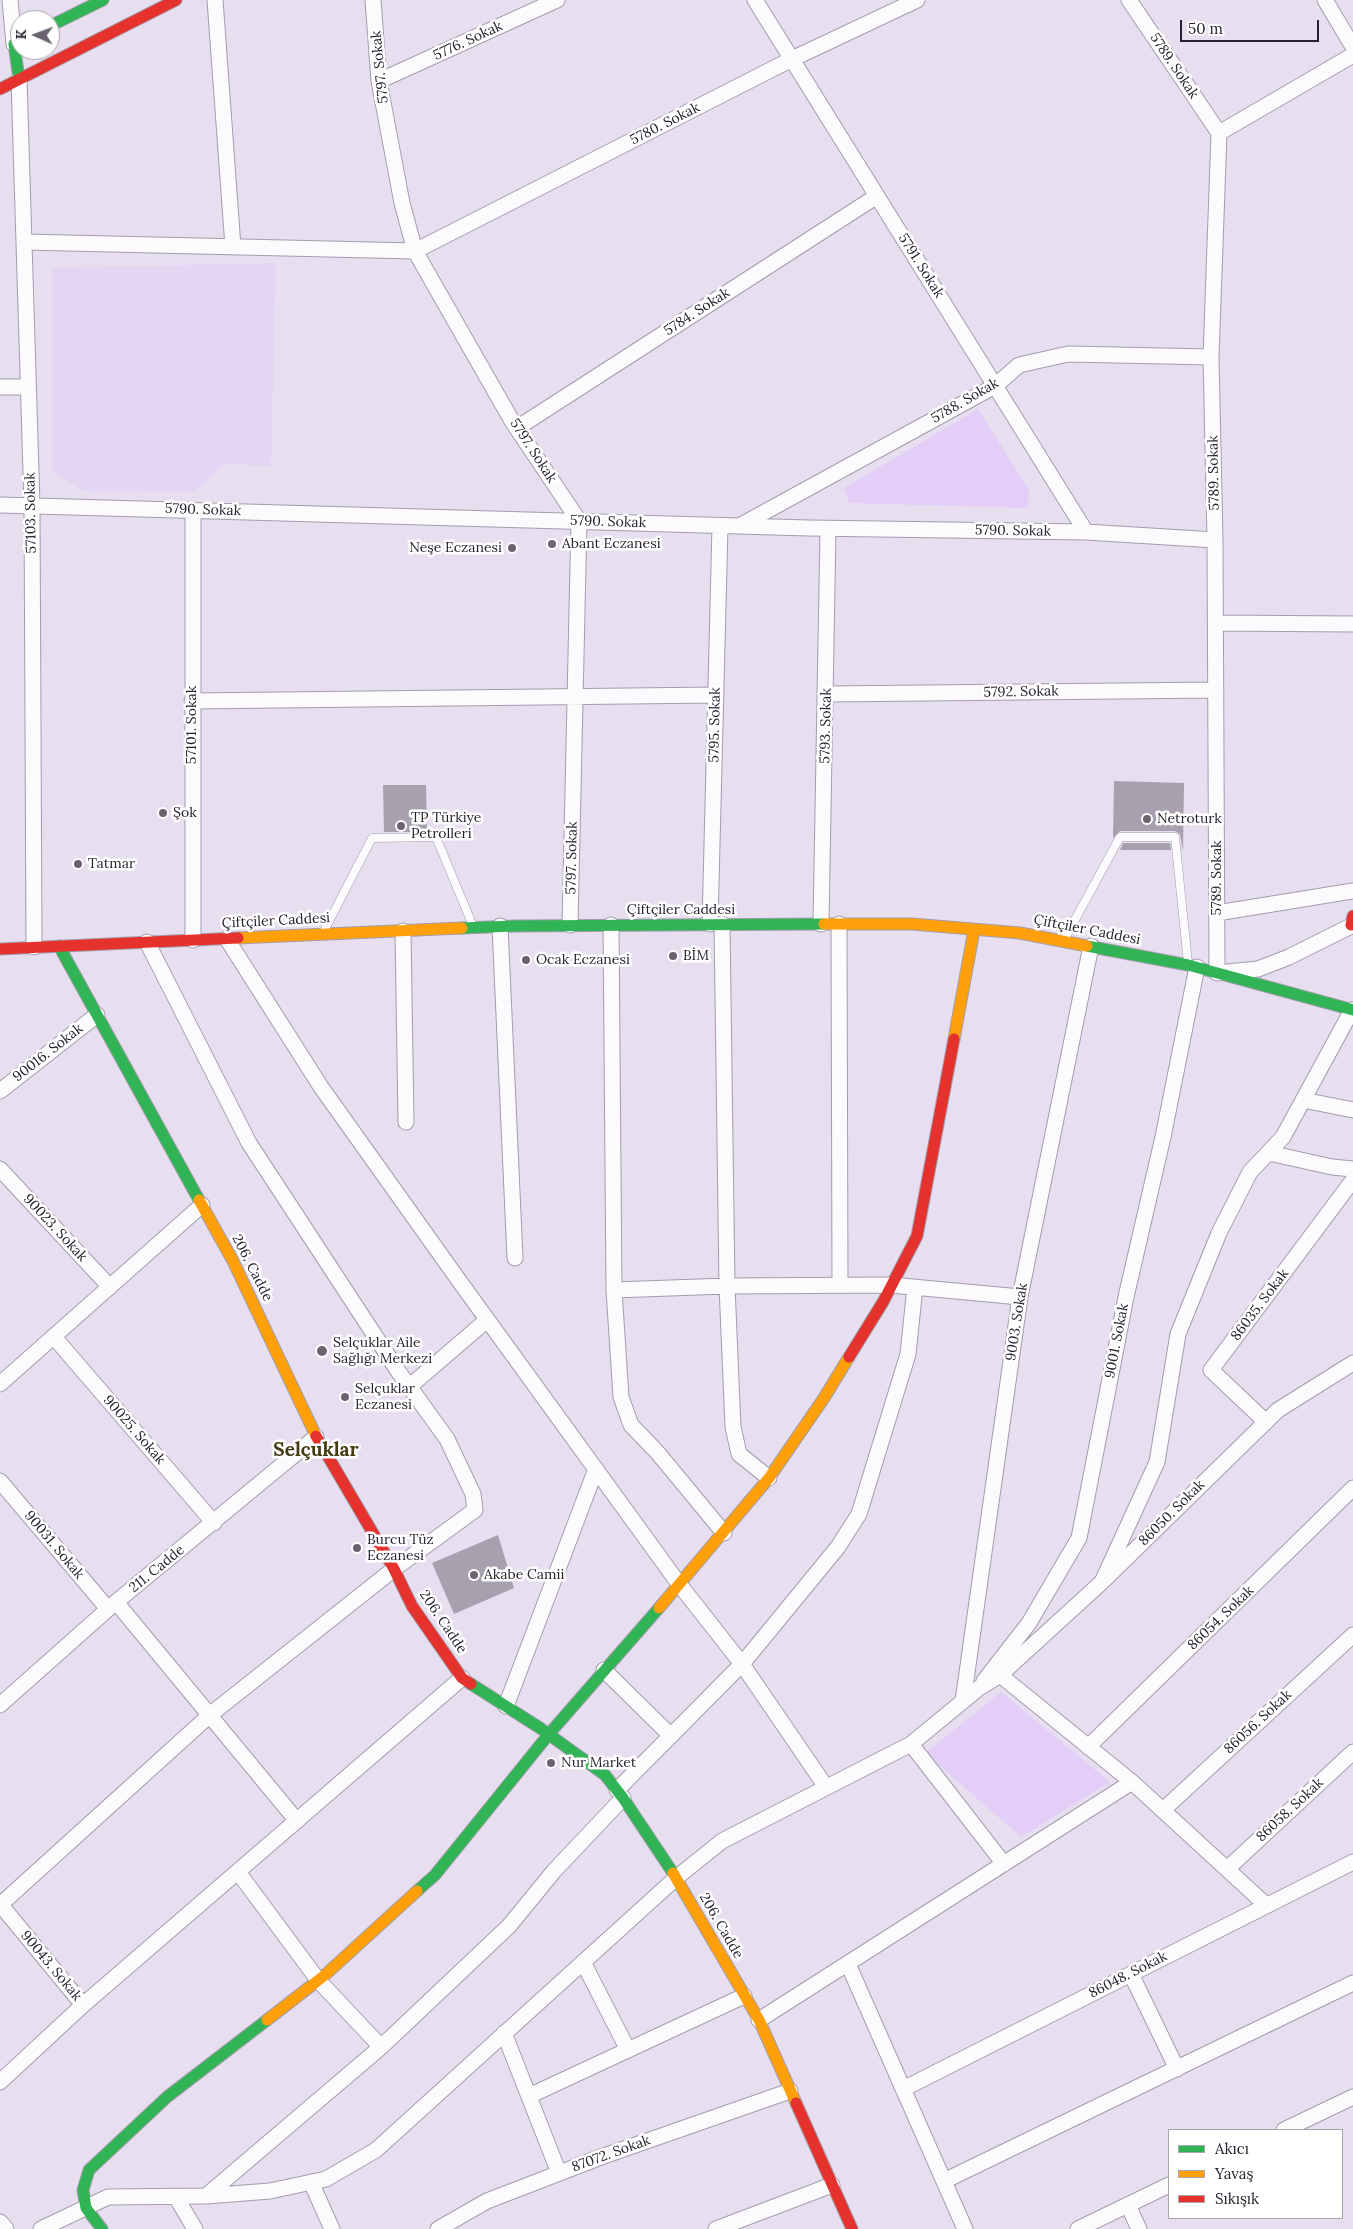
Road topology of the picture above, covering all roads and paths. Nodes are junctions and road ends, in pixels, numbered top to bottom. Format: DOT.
graph roads {
  1 [pos="103,0"];
  2 [pos="176,0"];
  3 [pos="215,0"];
  4 [pos="373,0"];
  5 [pos="557,0"];
  6 [pos="755,0"];
  7 [pos="917,0"];
  8 [pos="1129,0"];
  9 [pos="1325,0"];
  10 [pos="60,21"];
  11 [pos="1353,47"];
  12 [pos="1353,55"];
  13 [pos="792,59"];
  14 [pos="18,60"];
  15 [pos="19,79"];
  16 [pos="379,81"];
  17 [pos="0,89"];
  18 [pos="1219,134"];
  19 [pos="876,196"];
  20 [pos="24,242"];
  21 [pos="233,247"];
  22 [pos="415,251"];
  23 [pos="1211,357"];
  24 [pos="995,386"];
  25 [pos="0,387"];
  26 [pos="28,388"];
  27 [pos="517,428"];
  28 [pos="0,505"];
  29 [pos="32,505"];
  30 [pos="193,510"];
  31 [pos="579,521"];
  32 [pos="720,526"];
  33 [pos="739,526"];
  34 [pos="828,529"];
  35 [pos="1086,532"];
  36 [pos="1215,540"];
  37 [pos="1216,623"];
  38 [pos="1353,624"];
  39 [pos="1216,690"];
  40 [pos="826,694"];
  41 [pos="716,695"];
  42 [pos="576,697"];
  43 [pos="192,701"];
  44 [pos="1353,891"];
  45 [pos="1217,913"];
  46 [pos="1352,922"];
  47 [pos="716,924"];
  48 [pos="821,924"];
  49 [pos="839,924"];
  50 [pos="570,925"];
  51 [pos="611,925"];
  52 [pos="500,926"];
  53 [pos="474,928"];
  54 [pos="974,930"];
  55 [pos="403,931"];
  56 [pos="323,934"];
  57 [pos="227,938"];
  58 [pos="193,940"];
  59 [pos="1063,941"];
  60 [pos="147,942"];
  61 [pos="59,946"];
  62 [pos="1091,946"];
  63 [pos="34,947"];
  64 [pos="0,949"];
  65 [pos="1193,966"];
  66 [pos="1217,973"];
  67 [pos="1353,1010"];
  68 [pos="97,1016"];
  69 [pos="0,1091"];
  70 [pos="1303,1100"];
  71 [pos="1353,1110"];
  72 [pos="406,1122"];
  73 [pos="1269,1153"];
  74 [pos="0,1169"];
  75 [pos="1353,1170"];
  76 [pos="1353,1180"];
  77 [pos="202,1205"];
  78 [pos="515,1258"];
  79 [pos="840,1285"];
  80 [pos="892,1285"];
  81 [pos="727,1286"];
  82 [pos="110,1287"];
  83 [pos="915,1287"];
  84 [pos="614,1290"];
  85 [pos="1020,1297"];
  86 [pos="487,1320"];
  87 [pos="54,1336"];
  88 [pos="1353,1363"];
  89 [pos="2,1377"];
  90 [pos="409,1387"];
  91 [pos="1266,1422"];
  92 [pos="316,1437"];
  93 [pos="596,1469"];
  94 [pos="769,1478"];
  95 [pos="0,1481"];
  96 [pos="1353,1488"];
  97 [pos="214,1523"];
  98 [pos="724,1534"];
  99 [pos="394,1569"];
  100 [pos="1102,1582"];
  101 [pos="679,1584"];
  102 [pos="112,1605"];
  103 [pos="1353,1635"];
  104 [pos="742,1664"];
  105 [pos="604,1670"];
  106 [pos="1000,1674"];
  107 [pos="462,1678"];
  108 [pos="979,1688"];
  109 [pos="2,1698"];
  110 [pos="962,1702"];
  111 [pos="506,1706"];
  112 [pos="211,1714"];
  113 [pos="549,1734"];
  114 [pos="671,1736"];
  115 [pos="911,1744"];
  116 [pos="1088,1747"];
  117 [pos="1353,1752"];
  118 [pos="1132,1782"];
  119 [pos="826,1786"];
  120 [pos="620,1794"];
  121 [pos="1163,1810"];
  122 [pos="297,1821"];
  123 [pos="1353,1862"];
  124 [pos="1004,1864"];
  125 [pos="1227,1869"];
  126 [pos="238,1872"];
  127 [pos="676,1878"];
  128 [pos="0,1904"];
  129 [pos="1266,1905"];
  130 [pos="583,1962"];
  131 [pos="848,1964"];
  132 [pos="1131,1974"];
  133 [pos="318,1980"];
  134 [pos="1353,1983"];
  135 [pos="744,1996"];
  136 [pos="83,2005"];
  137 [pos="759,2020"];
  138 [pos="504,2033"];
  139 [pos="381,2047"];
  140 [pos="628,2050"];
  141 [pos="1177,2069"];
  142 [pos="0,2082"];
  143 [pos="903,2089"];
  144 [pos="790,2091"];
  145 [pos="529,2096"];
  146 [pos="1353,2098"];
  147 [pos="1286,2129"];
  148 [pos="559,2173"];
  149 [pos="944,2181"];
  150 [pos="310,2182"];
  151 [pos="832,2185"];
  152 [pos="1168,2185"];
  153 [pos="206,2196"];
  154 [pos="176,2197"];
  155 [pos="1128,2205"];
  156 [pos="86,2208"];
  157 [pos="0,2222"];
  158 [pos="6,2229"];
  159 [pos="41,2229"];
  160 [pos="102,2229"];
  161 [pos="195,2229"];
  162 [pos="332,2229"];
  163 [pos="438,2229"];
  164 [pos="716,2229"];
  165 [pos="852,2229"];
  166 [pos="965,2229"];
  167 [pos="1078,2229"];
  168 [pos="1139,2229"];
  1 -- 10 [label="street"];
  2 -- 15 [label="street"];
  3 -- 21 [label="street"];
  4 -- 16 [label="street, 5797. Sokak"];
  5 -- 16 [label="street, 5776. Sokak"];
  6 -- 13 [label="street, 5791. Sokak"];
  7 -- 13 [label="street, 5780. Sokak"];
  8 -- 18 [label="street, 5789. Sokak"];
  9 -- 11 [label="street"];
  12 -- 18 [label="street"];
  13 -- 19 [label="street, 5791. Sokak"];
  13 -- 22 [label="street, 5780. Sokak"];
  14 -- 15 [label="street"];
  15 -- 17 [label="street"];
  15 -- 20 [label="street, 57103. Sokak"];
  16 -- 22 [label="street, 5797. Sokak"];
  18 -- 23 [label="street, 5789. Sokak"];
  19 -- 24 [label="street, 5791. Sokak"];
  19 -- 27 [label="street, 5784. Sokak"];
  20 -- 21 [label="street"];
  20 -- 26 [label="street, 57103. Sokak"];
  21 -- 22 [label="street"];
  22 -- 27 [label="street, 5797. Sokak"];
  23 -- 24 [label="street, 5788. Sokak"];
  23 -- 36 [label="street, 5789. Sokak"];
  24 -- 33 [label="street, 5788. Sokak"];
  24 -- 35 [label="street, 5791. Sokak"];
  25 -- 26 [label="street"];
  26 -- 29 [label="street, 57103. Sokak"];
  27 -- 31 [label="street, 5797. Sokak"];
  28 -- 29 [label="street, 5790. Sokak"];
  29 -- 30 [label="street, 5790. Sokak"];
  29 -- 63 [label="street, 57103. Sokak"];
  30 -- 31 [label="street, 5790. Sokak"];
  30 -- 43 [label="street, 57101. Sokak"];
  31 -- 32 [label="street, 5790. Sokak"];
  31 -- 42 [label="street, 5797. Sokak"];
  32 -- 33 [label="street, 5790. Sokak"];
  32 -- 41 [label="street, 5795. Sokak"];
  33 -- 34 [label="street, 5790. Sokak"];
  34 -- 35 [label="street, 5790. Sokak"];
  34 -- 40 [label="street, 5793. Sokak"];
  35 -- 36 [label="street, 5790. Sokak"];
  36 -- 37 [label="street, 5789. Sokak"];
  37 -- 38 [label="street"];
  37 -- 39 [label="street, 5789. Sokak"];
  39 -- 40 [label="street, 5792. Sokak"];
  39 -- 45 [label="street, 5789. Sokak"];
  40 -- 48 [label="street, 5793. Sokak"];
  41 -- 42 [label="street"];
  41 -- 47 [label="street, 5795. Sokak"];
  42 -- 43 [label="street"];
  42 -- 50 [label="street, 5797. Sokak"];
  43 -- 58 [label="street, 57101. Sokak"];
  44 -- 45 [label="street"];
  45 -- 66 [label="street, 5789. Sokak"];
  46 -- 66 [label="street"];
  47 -- 48 [label="street, Çiftçiler Caddesi"];
  47 -- 51 [label="street, Çiftçiler Caddesi"];
  47 -- 81 [label="street, 5795. Sokak"];
  48 -- 49 [label="street, Çiftçiler Caddesi"];
  49 -- 54 [label="street, Çiftçiler Caddesi"];
  49 -- 79 [label="street"];
  50 -- 51 [label="street, Çiftçiler Caddesi"];
  50 -- 52 [label="street, Çiftçiler Caddesi"];
  51 -- 84 [label="street"];
  52 -- 53 [label="street, Çiftçiler Caddesi"];
  52 -- 78 [label="street"];
  53 -- 55 [label="street, Çiftçiler Caddesi"];
  53 -- 56 [label="lane"];
  54 -- 59 [label="street, Çiftçiler Caddesi"];
  54 -- 80 [label="street"];
  55 -- 56 [label="street, Çiftçiler Caddesi"];
  55 -- 72 [label="street"];
  56 -- 57 [label="street, Çiftçiler Caddesi"];
  57 -- 58 [label="street, Çiftçiler Caddesi"];
  57 -- 86 [label="street"];
  58 -- 60 [label="street, Çiftçiler Caddesi"];
  59 -- 62 [label="street, Çiftçiler Caddesi"];
  59 -- 65 [label="lane"];
  60 -- 61 [label="street, Çiftçiler Caddesi"];
  60 -- 90 [label="street"];
  61 -- 63 [label="street, Çiftçiler Caddesi"];
  61 -- 68 [label="street, 206. Cadde"];
  62 -- 65 [label="street, Çiftçiler Caddesi"];
  62 -- 85 [label="street, 9003. Sokak"];
  63 -- 64 [label="street, Çiftçiler Caddesi"];
  65 -- 66 [label="street, Çiftçiler Caddesi"];
  65 -- 108 [label="street, 9001. Sokak"];
  66 -- 67 [label="street, Çiftçiler Caddesi"];
  67 -- 70 [label="street"];
  68 -- 69 [label="street, 90016. Sokak"];
  68 -- 77 [label="street, 206. Cadde"];
  70 -- 71 [label="street"];
  70 -- 73 [label="street"];
  73 -- 75 [label="street"];
  73 -- 100 [label="street"];
  74 -- 82 [label="street, 90023. Sokak"];
  76 -- 91 [label="street, 86035. Sokak"];
  77 -- 82 [label="street"];
  77 -- 92 [label="street, 206. Cadde"];
  79 -- 80 [label="street"];
  79 -- 81 [label="street"];
  80 -- 83 [label="street"];
  80 -- 94 [label="street"];
  81 -- 84 [label="street"];
  81 -- 94 [label="street, 5795. Sokak"];
  82 -- 87 [label="street"];
  83 -- 85 [label="street"];
  83 -- 104 [label="street"];
  84 -- 98 [label="street"];
  85 -- 110 [label="street, 9003. Sokak"];
  86 -- 90 [label="street"];
  86 -- 93 [label="street"];
  87 -- 89 [label="street"];
  87 -- 97 [label="street, 90025. Sokak"];
  88 -- 91 [label="street, 86050. Sokak"];
  90 -- 99 [label="street"];
  91 -- 100 [label="street, 86050. Sokak"];
  92 -- 97 [label="street, 211. Cadde"];
  92 -- 99 [label="street, 206. Cadde"];
  93 -- 101 [label="street"];
  93 -- 111 [label="street"];
  94 -- 98 [label="street"];
  95 -- 102 [label="street, 90031. Sokak"];
  96 -- 116 [label="street, 86054. Sokak"];
  97 -- 102 [label="street, 211. Cadde"];
  98 -- 101 [label="street"];
  99 -- 107 [label="street, 206. Cadde"];
  99 -- 112 [label="street"];
  100 -- 106 [label="street, 86050. Sokak"];
  101 -- 104 [label="street"];
  101 -- 105 [label="street"];
  102 -- 109 [label="street, 211. Cadde"];
  102 -- 112 [label="street, 90031. Sokak"];
  103 -- 121 [label="street, 86056. Sokak"];
  104 -- 114 [label="street"];
  104 -- 119 [label="street"];
  105 -- 113 [label="street"];
  105 -- 114 [label="street"];
  106 -- 108 [label="street, 86050. Sokak"];
  106 -- 116 [label="street"];
  107 -- 111 [label="street, 206. Cadde"];
  107 -- 122 [label="street"];
  108 -- 110 [label="street"];
  110 -- 115 [label="street"];
  111 -- 113 [label="street, 206. Cadde"];
  112 -- 122 [label="street, 90031. Sokak"];
  112 -- 128 [label="street"];
  113 -- 120 [label="street, 206. Cadde"];
  113 -- 133 [label="street"];
  114 -- 120 [label="street"];
  115 -- 119 [label="street"];
  115 -- 124 [label="street"];
  116 -- 118 [label="street"];
  117 -- 125 [label="street, 86058. Sokak"];
  118 -- 121 [label="street"];
  118 -- 124 [label="street"];
  119 -- 127 [label="street"];
  120 -- 127 [label="street, 206. Cadde"];
  120 -- 139 [label="street"];
  121 -- 125 [label="street"];
  122 -- 126 [label="street"];
  123 -- 129 [label="street, 86048. Sokak"];
  124 -- 131 [label="street"];
  125 -- 129 [label="street"];
  126 -- 133 [label="street"];
  126 -- 136 [label="street"];
  127 -- 130 [label="street"];
  127 -- 135 [label="street, 206. Cadde"];
  128 -- 136 [label="street, 90043. Sokak"];
  129 -- 132 [label="street, 86048. Sokak"];
  130 -- 138 [label="street"];
  130 -- 140 [label="street"];
  131 -- 137 [label="street"];
  131 -- 143 [label="street"];
  132 -- 141 [label="street"];
  132 -- 143 [label="street, 86048. Sokak"];
  133 -- 139 [label="street"];
  133 -- 156 [label="street"];
  134 -- 141 [label="street"];
  135 -- 137 [label="street, 206. Cadde"];
  135 -- 140 [label="street"];
  136 -- 142 [label="street"];
  137 -- 144 [label="street, 206. Cadde"];
  138 -- 145 [label="street"];
  138 -- 150 [label="street"];
  139 -- 153 [label="street"];
  140 -- 145 [label="street"];
  141 -- 149 [label="street"];
  143 -- 149 [label="street"];
  144 -- 148 [label="street, 87072. Sokak"];
  144 -- 151 [label="street, 206. Cadde"];
  145 -- 148 [label="street"];
  146 -- 147 [label="street"];
  148 -- 163 [label="street, 87072. Sokak"];
  149 -- 166 [label="street"];
  150 -- 153 [label="street"];
  150 -- 162 [label="street"];
  151 -- 164 [label="street"];
  151 -- 165 [label="street, 206. Cadde"];
  152 -- 155 [label="street"];
  153 -- 154 [label="street"];
  154 -- 156 [label="street"];
  154 -- 161 [label="street"];
  155 -- 167 [label="street"];
  155 -- 168 [label="street"];
  156 -- 159 [label="street"];
  156 -- 160 [label="street"];
  157 -- 158 [label="street"];
}
